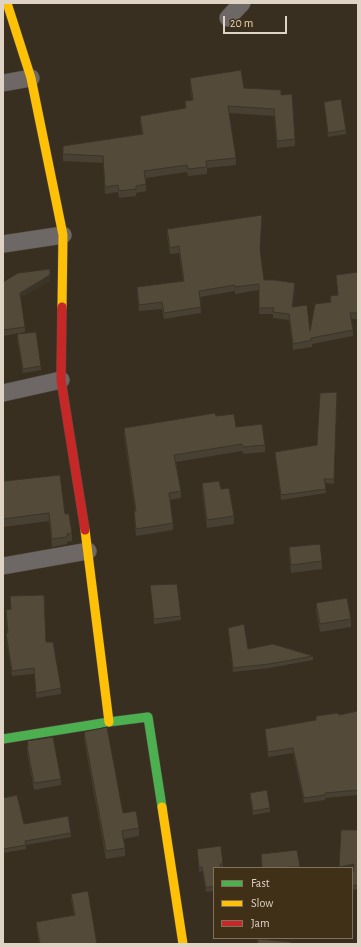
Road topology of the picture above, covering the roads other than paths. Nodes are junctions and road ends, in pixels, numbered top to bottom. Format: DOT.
graph roads {
  1 [pos="7,3"];
  2 [pos="242,3"];
  3 [pos="228,18"];
  4 [pos="31,78"];
  5 [pos="3,83"];
  6 [pos="63,235"];
  7 [pos="3,244"];
  8 [pos="61,380"];
  9 [pos="3,393"];
  10 [pos="88,551"];
  11 [pos="3,566"];
  12 [pos="109,722"];
  13 [pos="3,739"];
  14 [pos="183,944"];
  1 -- 4 [label="street"];
  2 -- 3 [label="street"];
  4 -- 5 [label="street"];
  4 -- 6 [label="street"];
  6 -- 7 [label="street"];
  6 -- 8 [label="street"];
  8 -- 9 [label="street"];
  8 -- 10 [label="street"];
  10 -- 11 [label="street"];
  10 -- 12 [label="street"];
  12 -- 13 [label="street"];
  12 -- 14 [label="street"];
}
